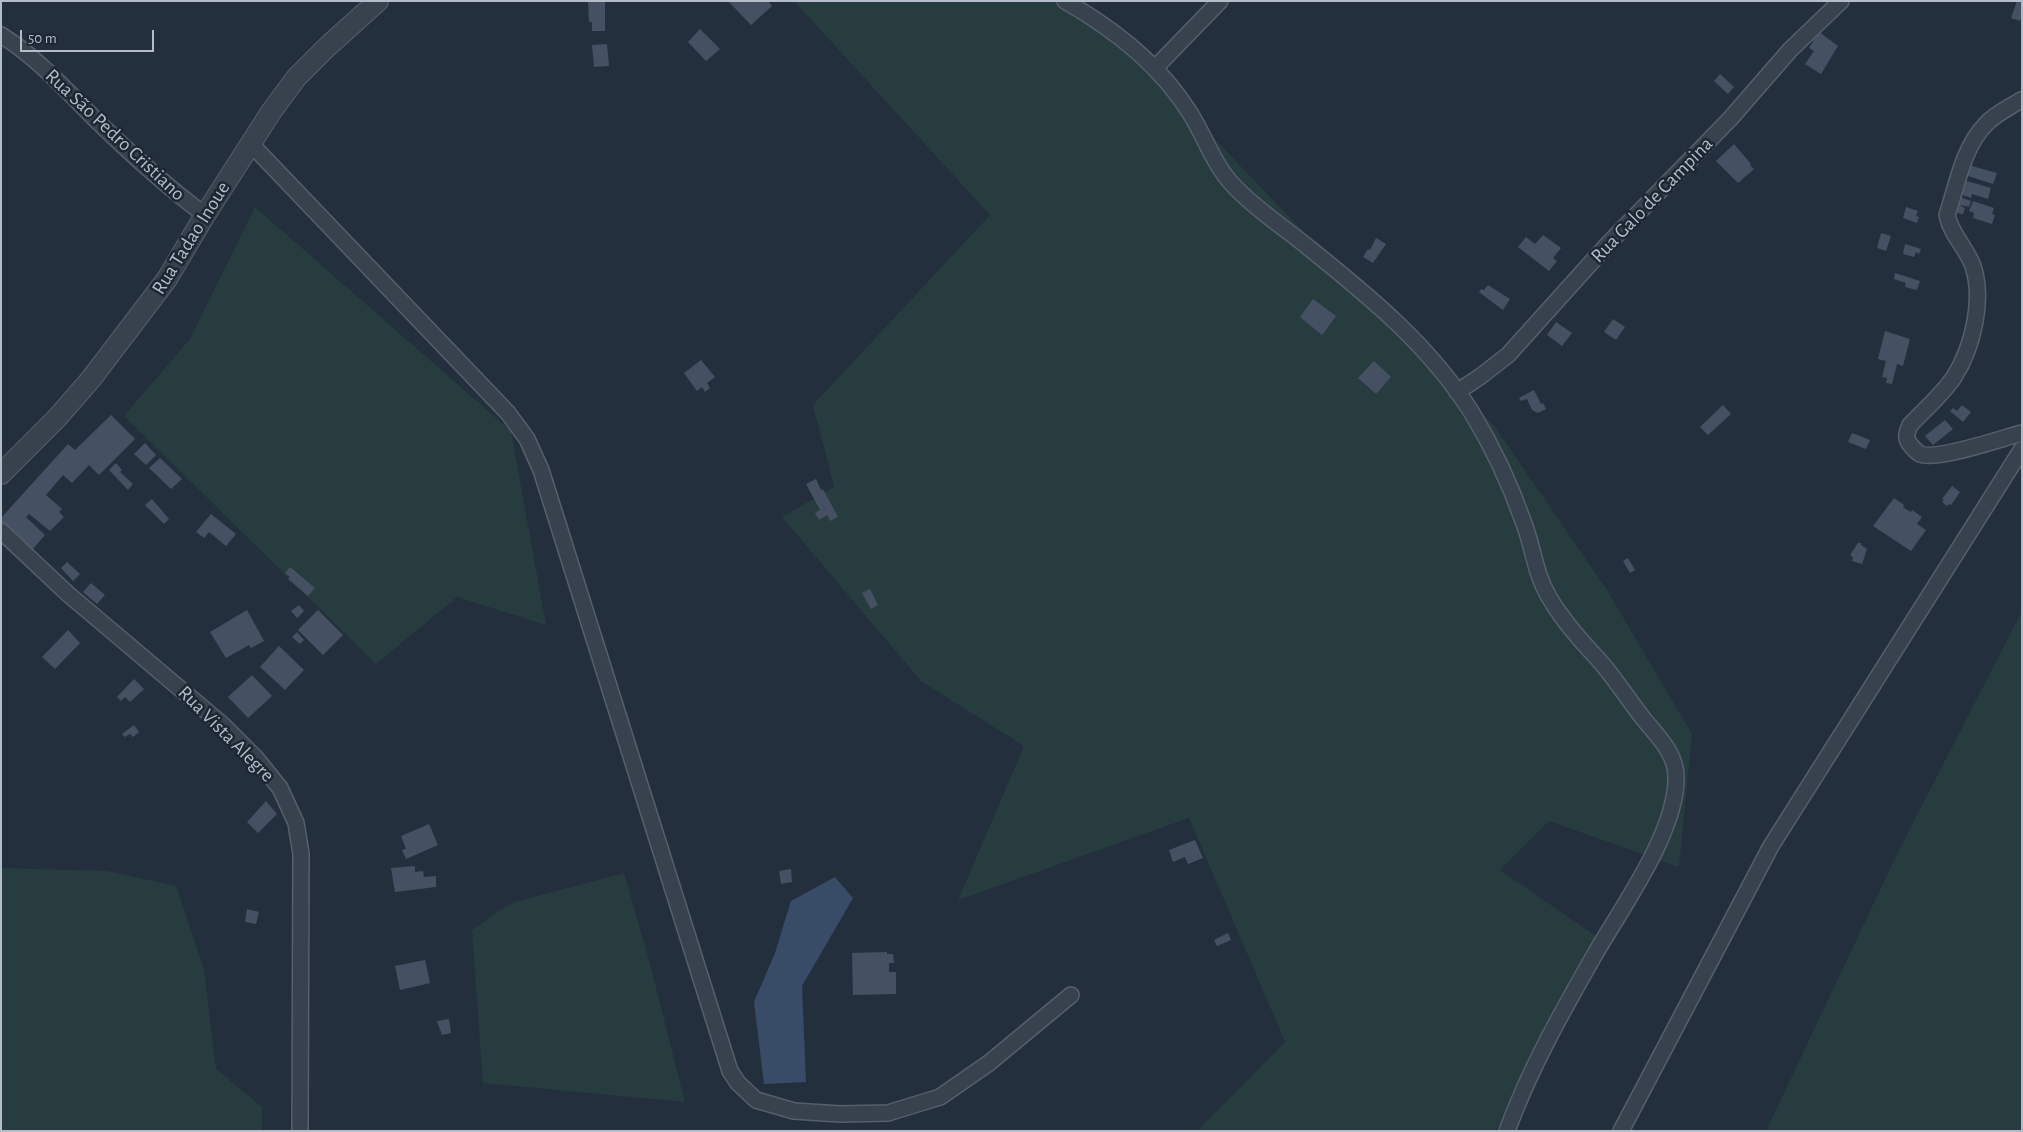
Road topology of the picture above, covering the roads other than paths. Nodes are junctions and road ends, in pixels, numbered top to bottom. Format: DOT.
graph roads {
  1 [pos="378,1"];
  2 [pos="1065,1"];
  3 [pos="1220,1"];
  4 [pos="1841,1"];
  5 [pos="1,35"];
  6 [pos="1155,68"];
  7 [pos="2021,100"];
  8 [pos="251,144"];
  9 [pos="205,215"];
  10 [pos="1457,392"];
  11 [pos="2022,433"];
  12 [pos="2022,449"];
  13 [pos="1,474"];
  14 [pos="1,531"];
  15 [pos="1071,995"];
  16 [pos="300,1131"];
  17 [pos="1507,1131"];
  18 [pos="1621,1131"];
  1 -- 8 [label="street, Rua Tadao Inoue"];
  2 -- 6 [label="street"];
  3 -- 6 [label="street"];
  4 -- 10 [label="street, Rua Galo de Campina"];
  5 -- 9 [label="street, Rua São Pedro Cristiano"];
  6 -- 10 [label="street"];
  7 -- 11 [label="street"];
  8 -- 9 [label="street, Rua Tadao Inoue"];
  8 -- 15 [label="street"];
  9 -- 13 [label="street, Rua Tadao Inoue"];
  10 -- 17 [label="street"];
  12 -- 18 [label="street"];
  14 -- 16 [label="street, Rua Vista Alegre"];
}
